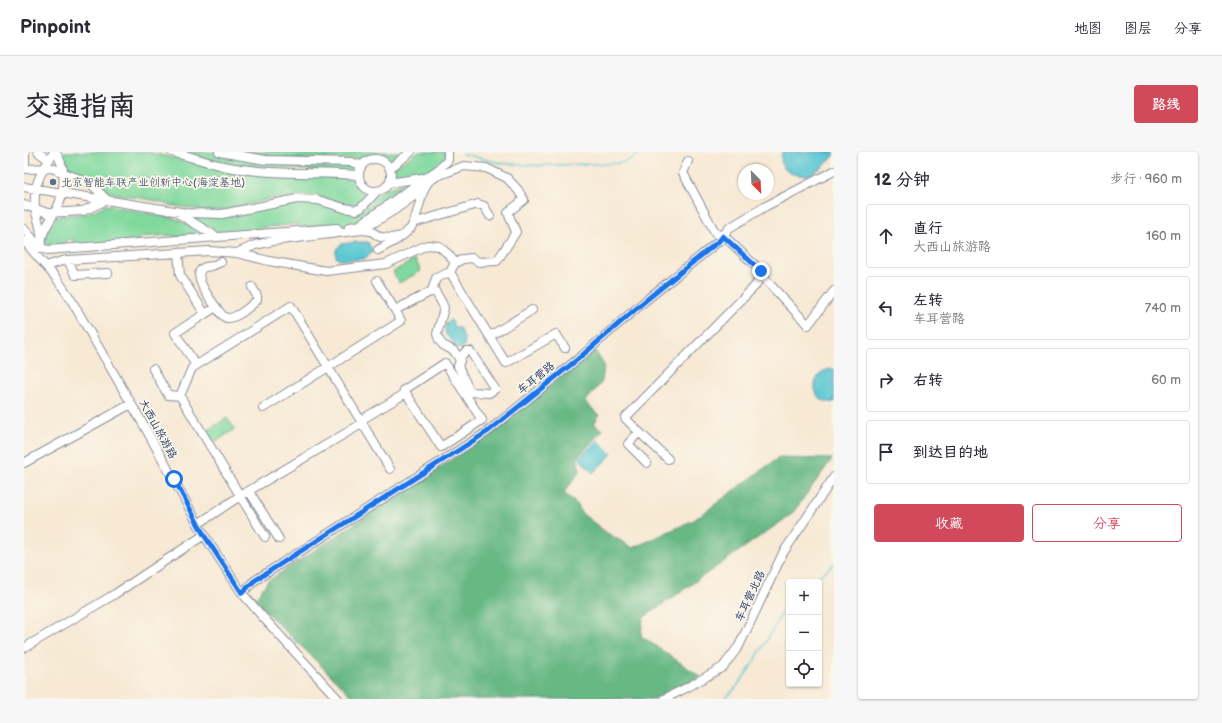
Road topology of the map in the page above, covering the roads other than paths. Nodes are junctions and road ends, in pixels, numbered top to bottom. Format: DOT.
graph roads {
  1 [pos="25,152"];
  2 [pos="38,152"];
  3 [pos="55,152"];
  4 [pos="172,152"];
  5 [pos="219,152"];
  6 [pos="411,152"];
  7 [pos="448,153"];
  8 [pos="49,160"];
  9 [pos="688,161"];
  10 [pos="362,165"];
  11 [pos="25,166"];
  12 [pos="44,168"];
  13 [pos="390,168"];
  14 [pos="834,171"];
  15 [pos="63,173"];
  16 [pos="358,175"];
  17 [pos="424,178"];
  18 [pos="389,183"];
  19 [pos="24,187"];
  20 [pos="36,189"];
  21 [pos="424,189"];
  22 [pos="376,191"];
  23 [pos="62,193"];
  24 [pos="107,200"];
  25 [pos="24,205"];
  26 [pos="35,208"];
  27 [pos="175,211"];
  28 [pos="55,212"];
  29 [pos="490,216"];
  30 [pos="413,224"];
  31 [pos="24,230"];
  32 [pos="362,230"];
  33 [pos="402,236"];
  34 [pos="723,236"];
  35 [pos="41,238"];
  36 [pos="217,238"];
  37 [pos="24,241"];
  38 [pos="40,248"];
  39 [pos="378,250"];
  40 [pos="178,252"];
  41 [pos="237,253"];
  42 [pos="68,260"];
  43 [pos="221,262"];
  44 [pos="454,263"];
  45 [pos="46,266"];
  46 [pos="450,272"];
  47 [pos="108,273"];
  48 [pos="762,276"];
  49 [pos="377,281"];
  50 [pos="252,287"];
  51 [pos="432,291"];
  52 [pos="834,291"];
  53 [pos="216,307"];
  54 [pos="395,310"];
  55 [pos="532,310"];
  56 [pos="205,314"];
  57 [pos="490,336"];
  58 [pos="565,348"];
  59 [pos="460,360"];
  60 [pos="196,365"];
  61 [pos="328,367"];
  62 [pos="153,369"];
  63 [pos="406,392"];
  64 [pos="180,396"];
  65 [pos="131,404"];
  66 [pos="263,408"];
  67 [pos="362,421"];
  68 [pos="640,432"];
  69 [pos="668,459"];
  70 [pos="24,463"];
  71 [pos="647,463"];
  72 [pos="390,469"];
  73 [pos="834,477"];
  74 [pos="249,491"];
  75 [pos="240,496"];
  76 [pos="198,524"];
  77 [pos="204,535"];
  78 [pos="265,537"];
  79 [pos="279,539"];
  80 [pos="242,593"];
  81 [pos="24,648"];
  82 [pos="338,699"];
  83 [pos="664,699"];
  1 -- 11 [label="street"];
  2 -- 8 [label="street"];
  3 -- 8 [label="street"];
  3 -- 15 [label="street"];
  4 -- 16 [label="street"];
  5 -- 10 [label="street"];
  6 -- 13 [label="street"];
  7 -- 17 [label="street"];
  8 -- 12 [label="street"];
  9 -- 34 [label="street"];
  10 -- 13 [label="street"];
  10 -- 16 [label="street"];
  11 -- 12 [label="street"];
  12 -- 15 [label="street"];
  12 -- 20 [label="street"];
  13 -- 18 [label="street"];
  14 -- 34 [label="street, 车耳营路"];
  15 -- 23 [label="street"];
  15 -- 24 [label="street"];
  16 -- 22 [label="street"];
  17 -- 18 [label="street"];
  17 -- 36 [label="street"];
  18 -- 22 [label="street"];
  19 -- 20 [label="street"];
  20 -- 23 [label="street"];
  20 -- 26 [label="street"];
  21 -- 30 [label="street"];
  21 -- 32 [label="street"];
  21 -- 44 [label="street"];
  22 -- 27 [label="street"];
  23 -- 24 [label="street"];
  23 -- 28 [label="street"];
  24 -- 27 [label="street"];
  24 -- 28 [label="street"];
  25 -- 26 [label="street"];
  26 -- 28 [label="street"];
  26 -- 35 [label="street"];
  27 -- 36 [label="street"];
  28 -- 35 [label="street"];
  29 -- 30 [label="street"];
  30 -- 33 [label="street"];
  31 -- 38 [label="street"];
  32 -- 33 [label="street"];
  32 -- 41 [label="street"];
  33 -- 39 [label="street"];
  34 -- 48 [label="street"];
  34 -- 80 [label="street, 车耳营路"];
  35 -- 38 [label="street"];
  36 -- 38 [label="street"];
  37 -- 45 [label="street, 大西山旅游路"];
  40 -- 41 [label="street"];
  40 -- 42 [label="street"];
  40 -- 56 [label="street"];
  41 -- 44 [label="street"];
  42 -- 45 [label="street"];
  42 -- 47 [label="street"];
  43 -- 53 [label="street"];
  44 -- 46 [label="street"];
  45 -- 65 [label="street, 大西山旅游路"];
  46 -- 51 [label="street"];
  46 -- 57 [label="street"];
  48 -- 52 [label="street"];
  48 -- 68 [label="street"];
  49 -- 54 [label="street"];
  50 -- 53 [label="street"];
  51 -- 54 [label="street"];
  51 -- 59 [label="street"];
  53 -- 56 [label="street"];
  54 -- 61 [label="street"];
  55 -- 57 [label="street"];
  56 -- 60 [label="street"];
  57 -- 58 [label="street"];
  59 -- 59 [label="street"];
  60 -- 61 [label="street"];
  60 -- 64 [label="street"];
  61 -- 66 [label="street"];
  61 -- 67 [label="street"];
  62 -- 64 [label="street"];
  63 -- 63 [label="street"];
  63 -- 67 [label="street"];
  64 -- 75 [label="street"];
  65 -- 70 [label="street"];
  65 -- 76 [label="street, 大西山旅游路"];
  67 -- 72 [label="street"];
  67 -- 74 [label="street"];
  68 -- 69 [label="street"];
  68 -- 71 [label="street"];
  73 -- 83 [label="street, 车耳营北路"];
  74 -- 75 [label="street"];
  74 -- 79 [label="street"];
  75 -- 76 [label="street"];
  75 -- 78 [label="street"];
  76 -- 77 [label="street, 大西山旅游路"];
  77 -- 80 [label="street, 大西山旅游路"];
  77 -- 81 [label="street"];
  80 -- 82 [label="street, 大西山旅游路"];
}
